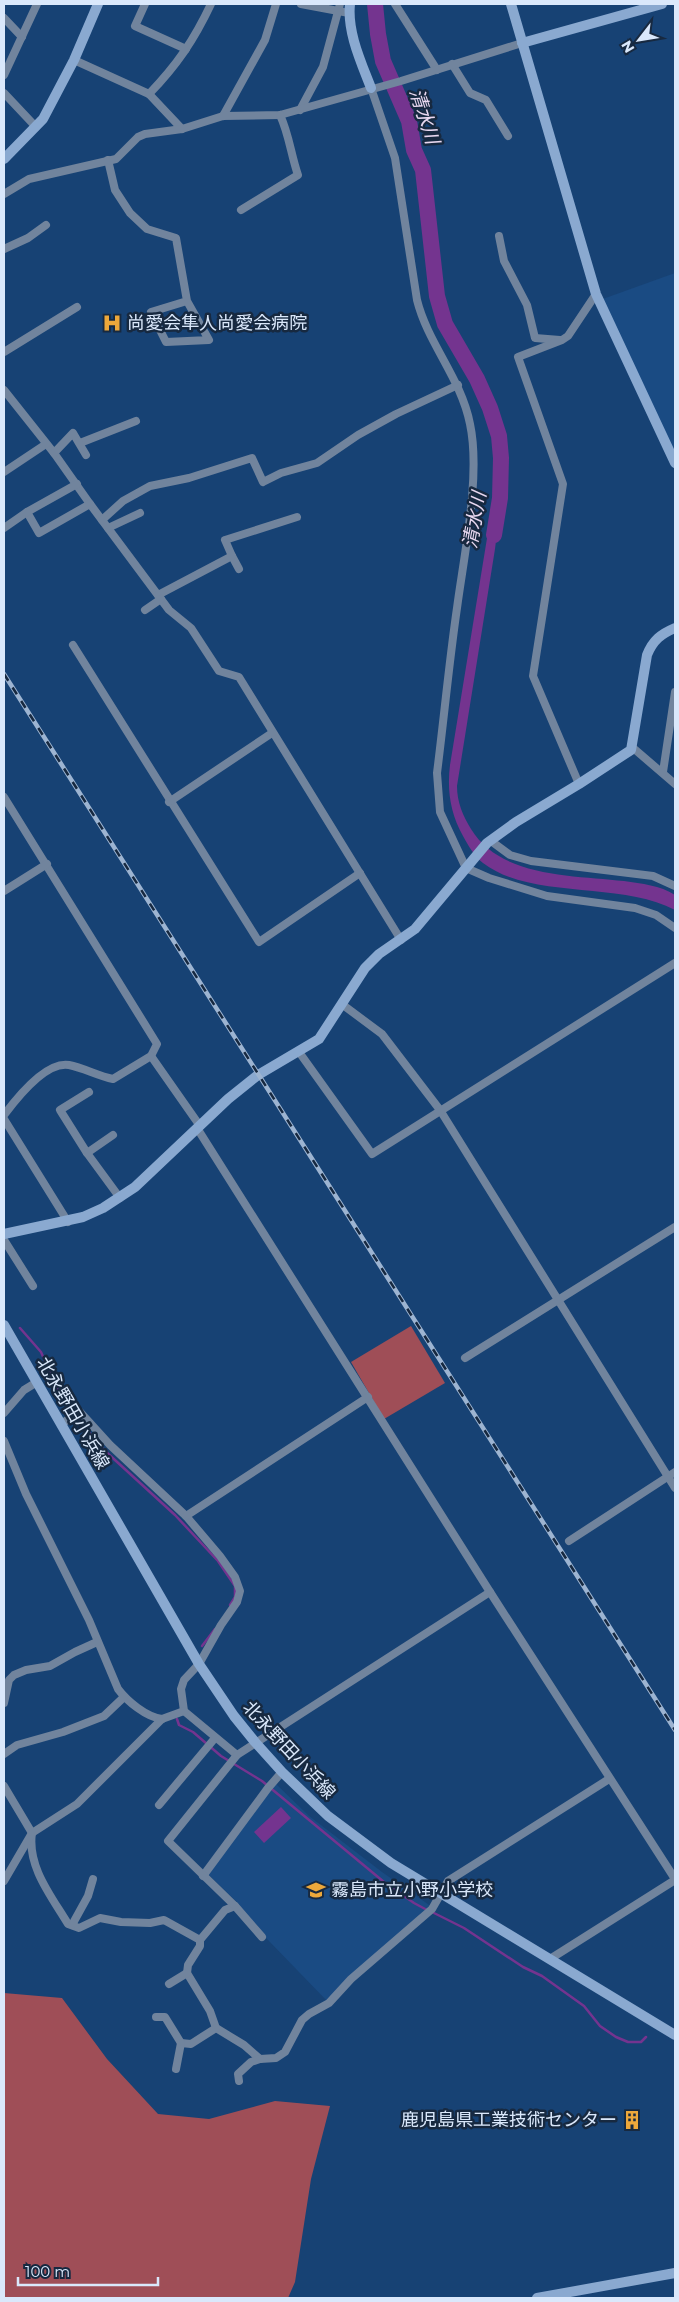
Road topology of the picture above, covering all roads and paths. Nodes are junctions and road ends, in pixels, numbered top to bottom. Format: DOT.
graph roads {
  1 [pos="37,4"];
  2 [pos="98,4"];
  3 [pos="145,4"];
  4 [pos="211,4"];
  5 [pos="276,4"];
  6 [pos="300,4"];
  7 [pos="395,4"];
  8 [pos="511,4"];
  9 [pos="662,4"];
  10 [pos="344,8"];
  11 [pos="4,18"];
  12 [pos="22,37"];
  13 [pos="522,43"];
  14 [pos="186,49"];
  15 [pos="74,60"];
  16 [pos="452,64"];
  17 [pos="437,70"];
  18 [pos="4,75"];
  19 [pos="370,88"];
  20 [pos="4,93"];
  21 [pos="149,94"];
  22 [pos="300,110"];
  23 [pos="280,115"];
  24 [pos="223,116"];
  25 [pos="36,127"];
  26 [pos="182,129"];
  27 [pos="508,136"];
  28 [pos="4,159"];
  29 [pos="108,160"];
  30 [pos="4,194"];
  31 [pos="241,210"];
  32 [pos="46,225"];
  33 [pos="499,236"];
  34 [pos="4,249"];
  35 [pos="596,294"];
  36 [pos="187,301"];
  37 [pos="77,307"];
  38 [pos="562,340"];
  39 [pos="4,352"];
  40 [pos="458,385"];
  41 [pos="4,390"];
  42 [pos="136,421"];
  43 [pos="80,443"];
  44 [pos="46,444"];
  45 [pos="54,453"];
  46 [pos="86,455"];
  47 [pos="675,463"];
  48 [pos="4,472"];
  49 [pos="77,484"];
  50 [pos="90,504"];
  51 [pos="27,512"];
  52 [pos="140,513"];
  53 [pos="297,517"];
  54 [pos="102,520"];
  55 [pos="4,528"];
  56 [pos="108,528"];
  57 [pos="232,556"];
  58 [pos="240,569"];
  59 [pos="159,597"];
  60 [pos="145,610"];
  61 [pos="675,628"];
  62 [pos="73,645"];
  63 [pos="675,692"];
  64 [pos="272,733"];
  65 [pos="632,748"];
  66 [pos="663,772"];
  67 [pos="579,784"];
  68 [pos="675,784"];
  69 [pos="4,798"];
  70 [pos="169,802"];
  71 [pos="489,842"];
  72 [pos="47,864"];
  73 [pos="469,865"];
  74 [pos="360,873"];
  75 [pos="675,886"];
  76 [pos="4,891"];
  77 [pos="675,928"];
  78 [pos="401,940"];
  79 [pos="675,962"];
  80 [pos="343,1005"];
  81 [pos="298,1052"];
  82 [pos="151,1056"];
  83 [pos="89,1092"];
  84 [pos="440,1110"];
  85 [pos="4,1117"];
  86 [pos="199,1127"];
  87 [pos="113,1135"];
  88 [pos="87,1153"];
  89 [pos="120,1198"];
  90 [pos="68,1222"];
  91 [pos="675,1227"];
  92 [pos="4,1234"];
  93 [pos="4,1240"];
  94 [pos="33,1286"];
  95 [pos="559,1300"];
  96 [pos="4,1326"];
  97 [pos="465,1358"];
  98 [pos="37,1382"];
  99 [pos="368,1397"];
  100 [pos="4,1413"];
  101 [pos="65,1421"];
  102 [pos="4,1441"];
  103 [pos="672,1475"];
  104 [pos="675,1488"];
  105 [pos="186,1516"];
  106 [pos="569,1541"];
  107 [pos="490,1592"];
  108 [pos="97,1642"];
  109 [pos="199,1664"];
  110 [pos="124,1697"];
  111 [pos="4,1703"];
  112 [pos="180,1712"];
  113 [pos="163,1718"];
  114 [pos="214,1740"];
  115 [pos="255,1742"];
  116 [pos="4,1754"];
  117 [pos="235,1757"];
  118 [pos="282,1772"];
  119 [pos="609,1779"];
  120 [pos="4,1786"];
  121 [pos="158,1805"];
  122 [pos="32,1834"];
  123 [pos="203,1876"];
  124 [pos="93,1878"];
  125 [pos="675,1880"];
  126 [pos="4,1881"];
  127 [pos="441,1894"];
  128 [pos="235,1906"];
  129 [pos="72,1926"];
  130 [pos="262,1937"];
  131 [pos="200,1940"];
  132 [pos="550,1960"];
  133 [pos="187,1973"];
  134 [pos="169,1984"];
  135 [pos="156,2017"];
  136 [pos="216,2028"];
  137 [pos="675,2035"];
  138 [pos="181,2043"];
  139 [pos="260,2059"];
  140 [pos="176,2069"];
  141 [pos="239,2080"];
  142 [pos="675,2273"];
  143 [pos="537,2298"];
  1 -- 12 [label="street"];
  2 -- 15 [label="street"];
  3 -- 14 [label="street"];
  4 -- 14 [label="street"];
  5 -- 24 [label="street"];
  6 -- 10 [label="street"];
  7 -- 17 [label="street"];
  8 -- 13 [label="street"];
  9 -- 13 [label="street"];
  10 -- 19 [label="street"];
  10 -- 22 [label="street"];
  11 -- 12 [label="street"];
  12 -- 18 [label="street"];
  13 -- 16 [label="street"];
  13 -- 35 [label="street"];
  14 -- 21 [label="street"];
  15 -- 21 [label="street"];
  15 -- 25 [label="street"];
  16 -- 17 [label="street"];
  16 -- 27 [label="street"];
  17 -- 19 [label="street"];
  19 -- 22 [label="street"];
  19 -- 40 [label="street"];
  20 -- 25 [label="street"];
  21 -- 26 [label="street"];
  22 -- 23 [label="street"];
  23 -- 24 [label="street"];
  23 -- 31 [label="street"];
  24 -- 26 [label="street"];
  25 -- 28 [label="street"];
  26 -- 29 [label="street"];
  29 -- 30 [label="street"];
  29 -- 36 [label="street"];
  32 -- 34 [label="street"];
  33 -- 38 [label="street"];
  35 -- 38 [label="street"];
  35 -- 47 [label="street"];
  36 -- 36 [label="street"];
  37 -- 39 [label="street"];
  38 -- 67 [label="street"];
  40 -- 54 [label="street"];
  40 -- 73 [label="street"];
  41 -- 44 [label="street"];
  42 -- 43 [label="street"];
  43 -- 45 [label="street"];
  43 -- 46 [label="street"];
  44 -- 45 [label="street"];
  44 -- 48 [label="street"];
  45 -- 49 [label="street"];
  49 -- 50 [label="street"];
  49 -- 51 [label="street"];
  50 -- 51 [label="street"];
  50 -- 54 [label="street"];
  51 -- 55 [label="street"];
  52 -- 56 [label="street"];
  53 -- 57 [label="street"];
  54 -- 56 [label="street"];
  56 -- 59 [label="street"];
  57 -- 58 [label="street"];
  57 -- 59 [label="street"];
  59 -- 60 [label="street"];
  59 -- 64 [label="street"];
  61 -- 65 [label="street"];
  62 -- 70 [label="street"];
  63 -- 66 [label="street"];
  64 -- 70 [label="street"];
  64 -- 74 [label="street"];
  65 -- 66 [label="street"];
  65 -- 67 [label="street"];
  66 -- 68 [label="street"];
  67 -- 71 [label="street"];
  69 -- 72 [label="street"];
  70 -- 74 [label="street"];
  71 -- 73 [label="street"];
  71 -- 75 [label="street"];
  72 -- 76 [label="street"];
  72 -- 82 [label="street"];
  73 -- 77 [label="street"];
  73 -- 78 [label="street"];
  74 -- 78 [label="street"];
  78 -- 80 [label="street"];
  79 -- 84 [label="street"];
  80 -- 81 [label="street"];
  80 -- 84 [label="street"];
  81 -- 84 [label="street"];
  81 -- 86 [label="street"];
  82 -- 85 [label="street"];
  82 -- 86 [label="street"];
  83 -- 88 [label="street"];
  84 -- 95 [label="street"];
  85 -- 90 [label="street"];
  86 -- 89 [label="street"];
  86 -- 99 [label="street"];
  87 -- 88 [label="street"];
  88 -- 89 [label="street"];
  89 -- 90 [label="street"];
  90 -- 92 [label="street"];
  91 -- 95 [label="street"];
  93 -- 94 [label="street"];
  95 -- 97 [label="street"];
  95 -- 103 [label="street"];
  96 -- 98 [label="street, 北永野田小浜線"];
  98 -- 100 [label="street"];
  98 -- 101 [label="street, 北永野田小浜線"];
  99 -- 105 [label="street"];
  99 -- 107 [label="street"];
  101 -- 105 [label="street"];
  101 -- 109 [label="street, 北永野田小浜線"];
  102 -- 108 [label="street"];
  103 -- 104 [label="street"];
  103 -- 106 [label="street"];
  105 -- 109 [label="street"];
  107 -- 115 [label="street"];
  107 -- 119 [label="street"];
  108 -- 110 [label="street"];
  108 -- 111 [label="street"];
  109 -- 112 [label="street"];
  109 -- 115 [label="street, 北永野田小浜線"];
  110 -- 113 [label="street"];
  110 -- 116 [label="street"];
  112 -- 113 [label="street"];
  112 -- 114 [label="street"];
  113 -- 122 [label="street"];
  114 -- 117 [label="street"];
  114 -- 121 [label="street"];
  115 -- 117 [label="street"];
  115 -- 118 [label="street, 北永野田小浜線"];
  117 -- 123 [label="street"];
  118 -- 123 [label="street"];
  118 -- 127 [label="street, 北永野田小浜線"];
  119 -- 125 [label="street"];
  119 -- 127 [label="street"];
  120 -- 122 [label="street"];
  122 -- 126 [label="street"];
  122 -- 129 [label="street"];
  123 -- 128 [label="street"];
  124 -- 129 [label="street"];
  125 -- 132 [label="street"];
  127 -- 132 [label="street, 北永野田小浜線"];
  127 -- 139 [label="street"];
  128 -- 130 [label="street"];
  128 -- 131 [label="street"];
  129 -- 131 [label="street"];
  131 -- 133 [label="street"];
  132 -- 137 [label="street, 北永野田小浜線"];
  133 -- 134 [label="street"];
  133 -- 136 [label="street"];
  135 -- 138 [label="street"];
  136 -- 138 [label="street"];
  136 -- 139 [label="street"];
  138 -- 140 [label="street"];
  139 -- 141 [label="street"];
  142 -- 143 [label="street"];
}
